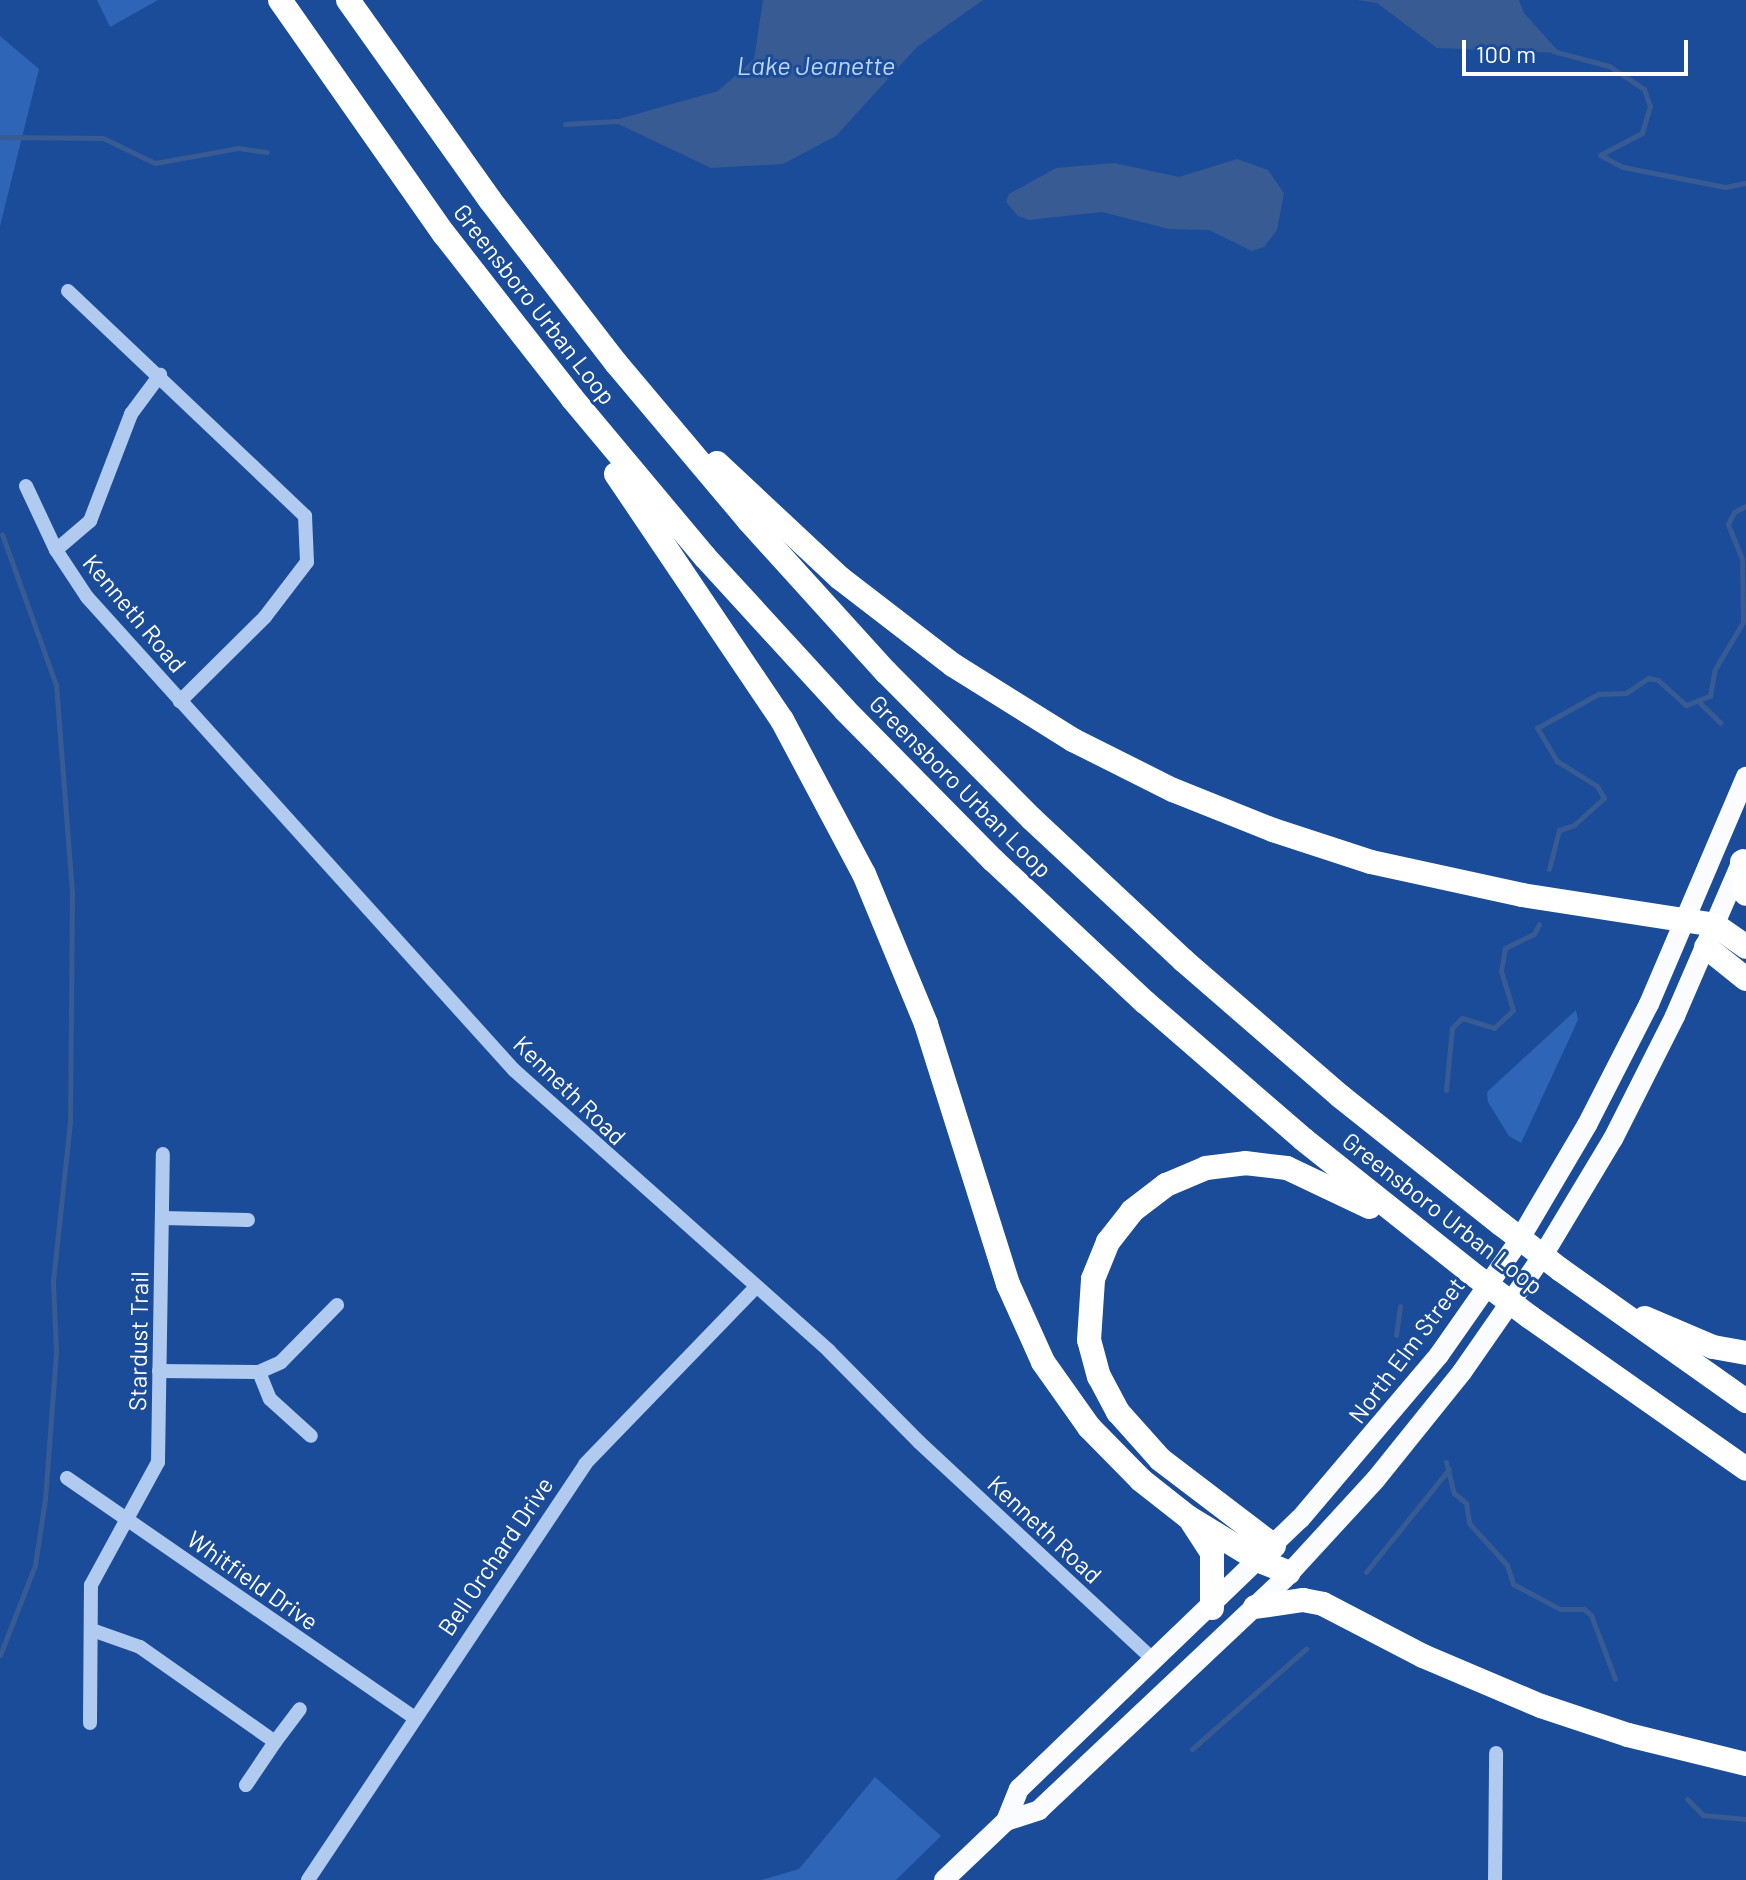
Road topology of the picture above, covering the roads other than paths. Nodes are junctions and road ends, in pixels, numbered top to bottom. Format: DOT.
graph roads {
  1 [pos="280,0"];
  2 [pos="348,0"];
  3 [pos="68,291"];
  4 [pos="507,317"];
  5 [pos="616,363"];
  6 [pos="160,375"];
  7 [pos="26,486"];
  8 [pos="56,550"];
  9 [pos="180,701"];
  10 [pos="1746,777"];
  11 [pos="1744,857"];
  12 [pos="1746,894"];
  13 [pos="1686,919"];
  14 [pos="1710,936"];
  15 [pos="1746,947"];
  16 [pos="1746,979"];
  17 [pos="163,1154"];
  18 [pos="162,1218"];
  19 [pos="248,1220"];
  20 [pos="1426,1238"];
  21 [pos="756,1287"];
  22 [pos="1602,1300"];
  23 [pos="337,1305"];
  24 [pos="1746,1353"];
  25 [pos="159,1371"];
  26 [pos="259,1372"];
  27 [pos="1746,1401"];
  28 [pos="311,1436"];
  29 [pos="1746,1469"];
  30 [pos="67,1478"];
  31 [pos="1188,1517"];
  32 [pos="126,1519"];
  33 [pos="1267,1554"];
  34 [pos="1289,1573"];
  35 [pos="1255,1607"];
  36 [pos="1212,1608"];
  37 [pos="92,1630"];
  38 [pos="1155,1661"];
  39 [pos="300,1709"];
  40 [pos="415,1718"];
  41 [pos="90,1723"];
  42 [pos="275,1742"];
  43 [pos="1496,1753"];
  44 [pos="1746,1764"];
  45 [pos="246,1785"];
  46 [pos="1006,1821"];
  47 [pos="308,1880"];
  48 [pos="944,1880"];
  49 [pos="1495,1880"];
  1 -- 4 [label="highway, Greensboro Urban Loop"];
  2 -- 5 [label="highway, Greensboro Urban Loop"];
  3 -- 6 [label="street"];
  4 -- 20 [label="highway, Greensboro Urban Loop"];
  4 -- 31 [label="highway"];
  5 -- 13 [label="highway"];
  5 -- 22 [label="highway, Greensboro Urban Loop, bridge"];
  6 -- 8 [label="street"];
  6 -- 9 [label="street"];
  7 -- 8 [label="street, Kenneth Road"];
  8 -- 9 [label="street, Kenneth Road"];
  9 -- 21 [label="street, Kenneth Road"];
  10 -- 13 [label="main road, North Elm Street"];
  11 -- 12 [label="highway"];
  11 -- 14 [label="main road, North Elm Street"];
  13 -- 14 [label="highway"];
  13 -- 33 [label="main road, North Elm Street"];
  14 -- 15 [label="highway"];
  14 -- 16 [label="highway"];
  14 -- 34 [label="main road, North Elm Street"];
  17 -- 18 [label="street, Stardust Trail"];
  18 -- 19 [label="street"];
  18 -- 25 [label="street, Stardust Trail"];
  20 -- 29 [label="highway, Greensboro Urban Loop, bridge"];
  20 -- 33 [label="highway"];
  21 -- 38 [label="street, Kenneth Road"];
  21 -- 40 [label="street, Bell Orchard Drive"];
  22 -- 24 [label="highway"];
  22 -- 27 [label="highway, Greensboro Urban Loop"];
  23 -- 26 [label="street"];
  25 -- 26 [label="street"];
  25 -- 32 [label="street, Stardust Trail"];
  26 -- 28 [label="street"];
  30 -- 32 [label="street, Whitfield Drive"];
  31 -- 33 [label="highway"];
  31 -- 36 [label="highway"];
  32 -- 37 [label="street, Stardust Trail"];
  32 -- 40 [label="street, Whitfield Drive"];
  33 -- 34 [label="highway"];
  33 -- 36 [label="main road, North Elm Street"];
  34 -- 35 [label="main road, North Elm Street"];
  35 -- 44 [label="highway"];
  35 -- 46 [label="main road, North Elm Street"];
  36 -- 38 [label="main road, North Elm Street"];
  37 -- 41 [label="street, Stardust Trail"];
  37 -- 42 [label="street"];
  38 -- 46 [label="main road, North Elm Street"];
  39 -- 42 [label="street"];
  40 -- 47 [label="street, Bell Orchard Drive"];
  42 -- 45 [label="street"];
  43 -- 49 [label="street"];
  46 -- 48 [label="main road, North Elm Street"];
}
